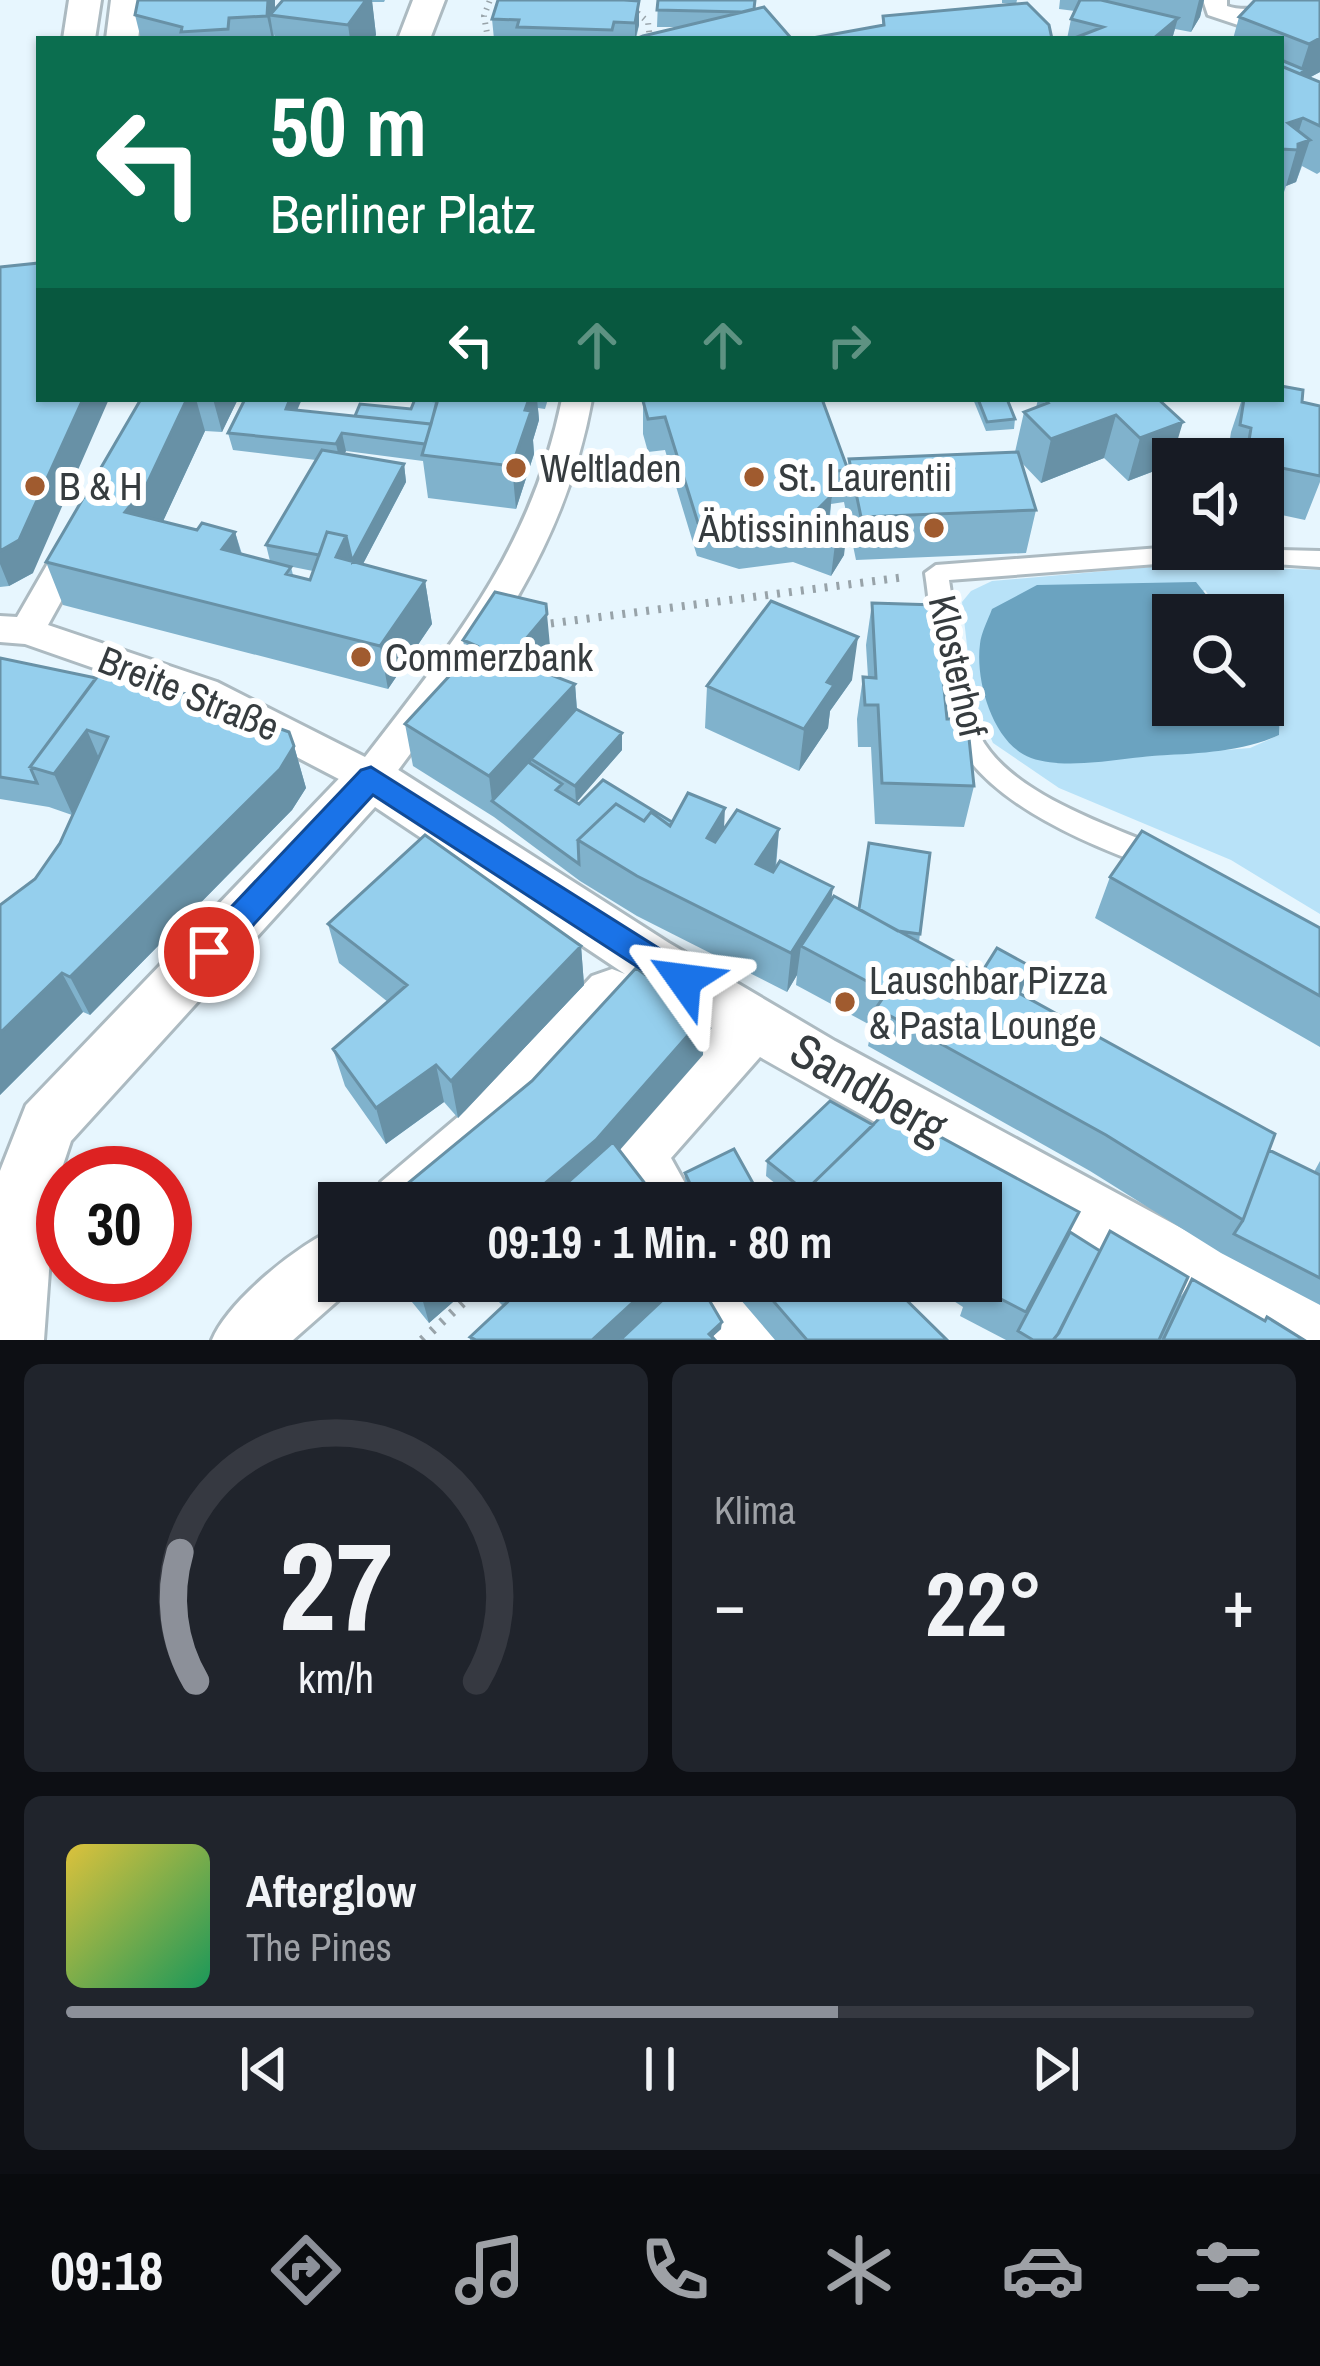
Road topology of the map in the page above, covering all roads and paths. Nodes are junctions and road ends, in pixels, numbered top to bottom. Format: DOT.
graph roads {
  1 [pos="86,0"];
  2 [pos="128,0"];
  3 [pos="429,0"];
  4 [pos="490,0"];
  5 [pos="1311,0"];
  6 [pos="621,2"];
  7 [pos="498,15"];
  8 [pos="1219,19"];
  9 [pos="80,36"];
  10 [pos="122,36"];
  11 [pos="415,36"];
  12 [pos="488,36"];
  13 [pos="490,36"];
  14 [pos="649,36"];
  15 [pos="576,402"];
  16 [pos="97,506"];
  17 [pos="1314,563"];
  18 [pos="936,573"];
  19 [pos="14,630"];
  20 [pos="478,632"];
  21 [pos="371,778"];
  22 [pos="1191,874"];
  23 [pos="612,994"];
  24 [pos="755,1022"];
  25 [pos="427,1182"];
  26 [pos="651,1182"];
  27 [pos="318,1278"];
  28 [pos="464,1302"];
  29 [pos="730,1302"];
  30 [pos="255,1338"];
  31 [pos="1320,1338"];
  32 [pos="12,1340"];
  33 [pos="422,1340"];
  34 [pos="754,1340"];
  1 -- 9 [label="street"];
  2 -- 10 [label="street"];
  3 -- 11 [label="street"];
  4 -- 12 [label="path"];
  5 -- 8 [label="street"];
  6 -- 14 [label="path"];
  7 -- 13 [label="path"];
  15 -- 20 [label="street"];
  16 -- 19 [label="street"];
  17 -- 18 [label="lane, Klosterhof"];
  18 -- 20 [label="path"];
  18 -- 22 [label="lane, Klosterhof"];
  19 -- 21 [label="street, Breite Straße"];
  20 -- 21 [label="street"];
  21 -- 24 [label="street, Sandberg"];
  21 -- 32 [label="street"];
  23 -- 25 [label="street"];
  24 -- 26 [label="street"];
  24 -- 31 [label="street, Sandberg"];
  27 -- 30 [label="street"];
  28 -- 33 [label="path"];
  29 -- 34 [label="street"];
}
